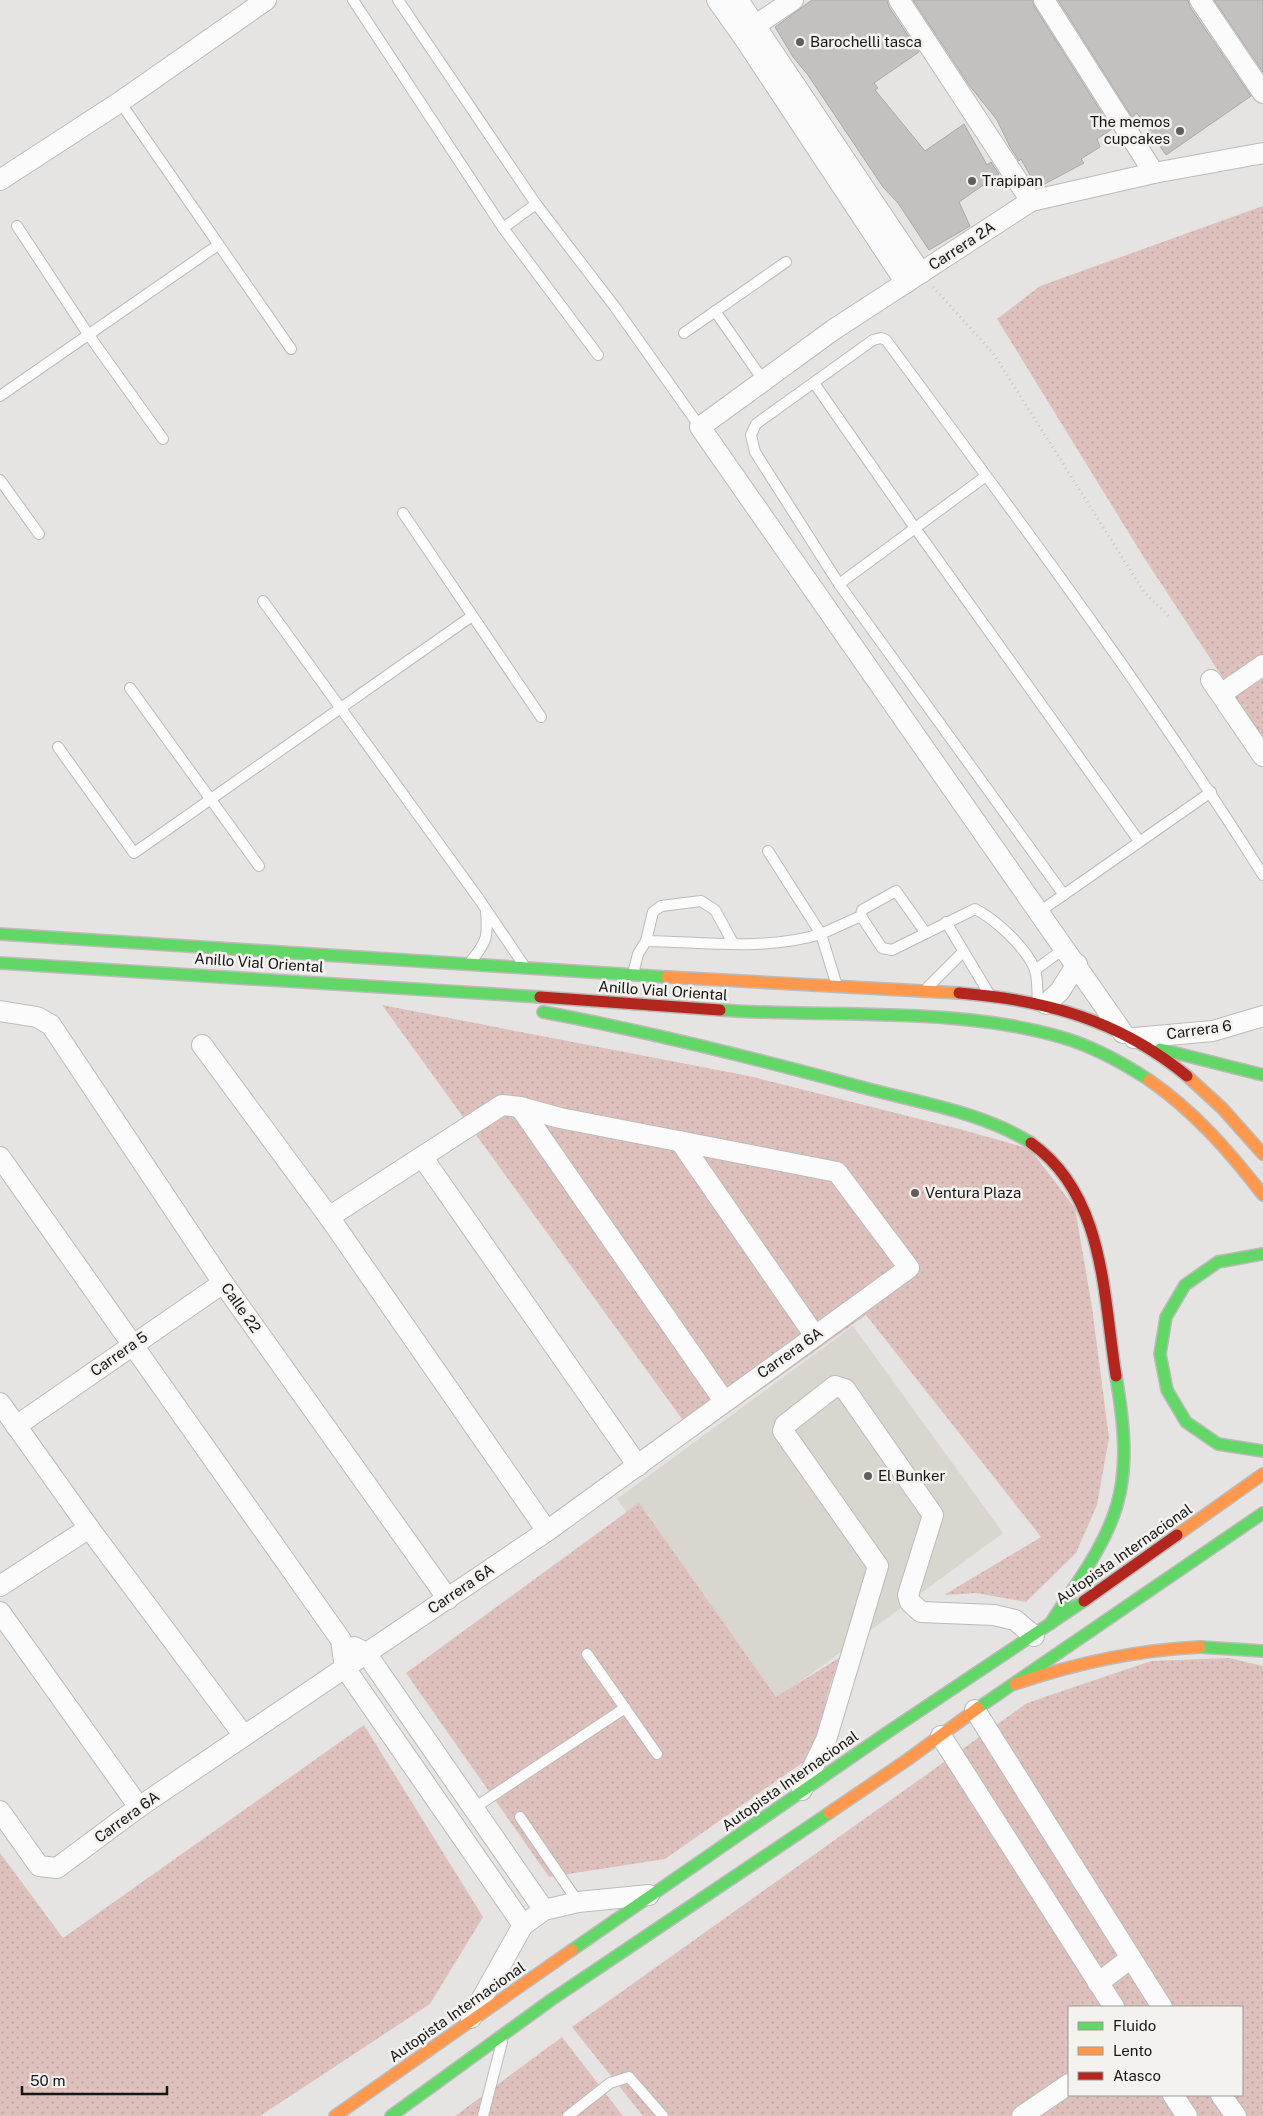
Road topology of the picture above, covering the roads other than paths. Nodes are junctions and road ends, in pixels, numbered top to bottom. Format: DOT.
graph roads {
  1 [pos="266,0"];
  2 [pos="353,0"];
  3 [pos="398,0"];
  4 [pos="717,0"];
  5 [pos="738,0"];
  6 [pos="793,0"];
  7 [pos="899,0"];
  8 [pos="1044,0"];
  9 [pos="1200,0"];
  10 [pos="750,31"];
  11 [pos="1263,93"];
  12 [pos="120,102"];
  13 [pos="1263,153"];
  14 [pos="1154,173"];
  15 [pos="0,180"];
  16 [pos="1031,201"];
  17 [pos="536,204"];
  18 [pos="17,226"];
  19 [pos="504,228"];
  20 [pos="218,245"];
  21 [pos="786,262"];
  22 [pos="914,278"];
  23 [pos="715,310"];
  24 [pos="684,333"];
  25 [pos="88,334"];
  26 [pos="291,349"];
  27 [pos="598,355"];
  28 [pos="763,380"];
  29 [pos="814,383"];
  30 [pos="0,396"];
  31 [pos="700,427"];
  32 [pos="163,439"];
  33 [pos="986,476"];
  34 [pos="0,480"];
  35 [pos="403,513"];
  36 [pos="915,528"];
  37 [pos="39,534"];
  38 [pos="839,584"];
  39 [pos="263,601"];
  40 [pos="472,616"];
  41 [pos="1263,665"];
  42 [pos="130,688"];
  43 [pos="340,706"];
  44 [pos="541,716"];
  45 [pos="58,747"];
  46 [pos="1263,756"];
  47 [pos="1211,792"];
  48 [pos="210,800"];
  49 [pos="1139,841"];
  50 [pos="768,851"];
  51 [pos="259,866"];
  52 [pos="1263,875"];
  53 [pos="1064,895"];
  54 [pos="486,909"];
  55 [pos="1039,912"];
  56 [pos="861,916"];
  57 [pos="946,922"];
  58 [pos="925,932"];
  59 [pos="0,934"];
  60 [pos="821,934"];
  61 [pos="646,940"];
  62 [pos="732,944"];
  63 [pos="1065,948"];
  64 [pos="963,952"];
  65 [pos="0,963"];
  66 [pos="1077,964"];
  67 [pos="468,965"];
  68 [pos="526,969"];
  69 [pos="1036,970"];
  70 [pos="632,976"];
  71 [pos="838,987"];
  72 [pos="923,991"];
  73 [pos="487,993"];
  74 [pos="990,996"];
  75 [pos="1042,1003"];
  76 [pos="0,1011"];
  77 [pos="1263,1016"];
  78 [pos="1135,1039"];
  79 [pos="202,1045"];
  80 [pos="1263,1075"];
  81 [pos="520,1107"];
  82 [pos="680,1141"];
  83 [pos="1263,1154"];
  84 [pos="0,1158"];
  85 [pos="423,1158"];
  86 [pos="1263,1195"];
  87 [pos="329,1217"];
  88 [pos="1263,1254"];
  89 [pos="223,1283"];
  90 [pos="815,1336"];
  91 [pos="133,1344"];
  92 [pos="724,1401"];
  93 [pos="0,1403"];
  94 [pos="16,1426"];
  95 [pos="1263,1451"];
  96 [pos="638,1466"];
  97 [pos="1263,1474"];
  98 [pos="1263,1513"];
  99 [pos="88,1528"];
  100 [pos="547,1530"];
  101 [pos="0,1586"];
  102 [pos="448,1598"];
  103 [pos="0,1612"];
  104 [pos="1050,1624"];
  105 [pos="1034,1636"];
  106 [pos="341,1640"];
  107 [pos="1263,1651"];
  108 [pos="366,1653"];
  109 [pos="587,1654"];
  110 [pos="345,1668"];
  111 [pos="1015,1684"];
  112 [pos="625,1708"];
  113 [pos="975,1710"];
  114 [pos="244,1736"];
  115 [pos="941,1736"];
  116 [pos="657,1754"];
  117 [pos="800,1794"];
  118 [pos="139,1807"];
  119 [pos="474,1808"];
  120 [pos="0,1811"];
  121 [pos="520,1817"];
  122 [pos="651,1894"];
  123 [pos="578,1902"];
  124 [pos="544,1910"];
  125 [pos="524,1925"];
  126 [pos="1131,1958"];
  127 [pos="1098,1983"];
  128 [pos="1113,2006"];
  129 [pos="1161,2006"];
  130 [pos="470,2020"];
  131 [pos="504,2036"];
  132 [pos="1068,2085"];
  133 [pos="1174,2096"];
  134 [pos="1222,2096"];
  135 [pos="1030,2114"];
  136 [pos="335,2116"];
  137 [pos="390,2116"];
  138 [pos="483,2116"];
  139 [pos="568,2116"];
  140 [pos="662,2116"];
  141 [pos="1187,2116"];
  142 [pos="1236,2116"];
  1 -- 12 [label="street"];
  2 -- 19 [label="lane"];
  3 -- 17 [label="lane"];
  4 -- 10 [label="street"];
  5 -- 10 [label="street"];
  6 -- 10 [label="street"];
  7 -- 16 [label="street"];
  8 -- 14 [label="street"];
  9 -- 11 [label="street"];
  10 -- 22 [label="street"];
  12 -- 15 [label="street"];
  12 -- 20 [label="lane"];
  13 -- 14 [label="street, Carrera 2A"];
  14 -- 16 [label="street, Carrera 2A"];
  16 -- 22 [label="street, Carrera 2A"];
  17 -- 19 [label="lane"];
  17 -- 31 [label="lane"];
  18 -- 25 [label="lane"];
  19 -- 27 [label="lane"];
  20 -- 25 [label="lane"];
  20 -- 26 [label="lane"];
  21 -- 23 [label="lane"];
  22 -- 28 [label="street, Carrera 2A"];
  23 -- 24 [label="lane"];
  23 -- 28 [label="lane"];
  25 -- 30 [label="lane"];
  25 -- 32 [label="lane"];
  28 -- 31 [label="street, Carrera 2A"];
  29 -- 33 [label="lane"];
  29 -- 36 [label="lane"];
  29 -- 38 [label="lane"];
  31 -- 55 [label="street"];
  33 -- 36 [label="lane"];
  33 -- 47 [label="lane"];
  34 -- 37 [label="lane"];
  35 -- 40 [label="lane"];
  36 -- 38 [label="lane"];
  36 -- 49 [label="lane"];
  38 -- 53 [label="lane"];
  39 -- 43 [label="lane"];
  40 -- 43 [label="lane"];
  40 -- 44 [label="lane"];
  41 -- 46 [label="street"];
  42 -- 48 [label="lane"];
  43 -- 48 [label="lane"];
  43 -- 54 [label="lane"];
  45 -- 48 [label="lane"];
  47 -- 49 [label="lane"];
  47 -- 52 [label="lane"];
  48 -- 51 [label="lane"];
  49 -- 53 [label="lane"];
  50 -- 60 [label="lane"];
  53 -- 55 [label="lane"];
  54 -- 67 [label="lane"];
  54 -- 68 [label="lane"];
  55 -- 63 [label="street"];
  56 -- 58 [label="lane"];
  56 -- 58 [label="lane"];
  56 -- 60 [label="lane"];
  57 -- 58 [label="lane"];
  57 -- 64 [label="lane"];
  57 -- 69 [label="lane"];
  59 -- 67 [label="main road, Anillo Vial Oriental"];
  60 -- 62 [label="lane"];
  60 -- 71 [label="lane"];
  61 -- 62 [label="lane"];
  61 -- 62 [label="lane"];
  61 -- 70 [label="lane"];
  63 -- 66 [label="street"];
  63 -- 69 [label="lane"];
  64 -- 72 [label="lane"];
  64 -- 74 [label="lane"];
  65 -- 73 [label="main road, Anillo Vial Oriental"];
  66 -- 75 [label="street"];
  66 -- 78 [label="street"];
  67 -- 68 [label="main road, Anillo Vial Oriental"];
  68 -- 70 [label="main road, Anillo Vial Oriental"];
  69 -- 75 [label="lane"];
  70 -- 71 [label="main road, Anillo Vial Oriental"];
  71 -- 72 [label="main road, Anillo Vial Oriental"];
  72 -- 74 [label="main road, Anillo Vial Oriental"];
  73 -- 86 [label="main road, Anillo Vial Oriental"];
  73 -- 104 [label="main road"];
  74 -- 75 [label="main road, Anillo Vial Oriental"];
  75 -- 78 [label="main road, Anillo Vial Oriental"];
  76 -- 89 [label="street, Calle 22"];
  77 -- 78 [label="street, Carrera 6"];
  78 -- 80 [label="main road"];
  78 -- 83 [label="main road, Anillo Vial Oriental"];
  79 -- 87 [label="street"];
  81 -- 82 [label="street"];
  81 -- 85 [label="street"];
  81 -- 92 [label="street"];
  82 -- 90 [label="street"];
  82 -- 90 [label="street, Carrera 6A"];
  84 -- 91 [label="street"];
  85 -- 87 [label="street"];
  85 -- 96 [label="street"];
  87 -- 100 [label="street"];
  88 -- 95 [label="main road"];
  89 -- 91 [label="street, Carrera 5"];
  89 -- 102 [label="street, Calle 22"];
  90 -- 92 [label="street, Carrera 6A"];
  91 -- 94 [label="street, Carrera 5"];
  91 -- 106 [label="street"];
  92 -- 96 [label="street, Carrera 6A"];
  93 -- 94 [label="street"];
  94 -- 99 [label="street"];
  96 -- 100 [label="street, Carrera 6A"];
  97 -- 104 [label="main road, Autopista Internacional"];
  98 -- 111 [label="main road"];
  99 -- 101 [label="street"];
  99 -- 114 [label="street"];
  100 -- 102 [label="street, Carrera 6A"];
  102 -- 108 [label="street, Carrera 6A"];
  103 -- 118 [label="street"];
  104 -- 105 [label="main road, Autopista Internacional"];
  105 -- 117 [label="main road, Autopista Internacional"];
  105 -- 117 [label="street"];
  106 -- 108 [label="street"];
  106 -- 110 [label="street"];
  107 -- 111 [label="main road"];
  108 -- 110 [label="street, Carrera 6A"];
  108 -- 119 [label="street"];
  109 -- 112 [label="lane"];
  110 -- 114 [label="street, Carrera 6A"];
  110 -- 125 [label="street"];
  111 -- 113 [label="main road"];
  112 -- 116 [label="lane"];
  112 -- 119 [label="lane"];
  113 -- 115 [label="main road"];
  113 -- 126 [label="street"];
  114 -- 118 [label="street, Carrera 6A"];
  115 -- 127 [label="street"];
  115 -- 131 [label="main road"];
  117 -- 122 [label="main road, Autopista Internacional"];
  118 -- 120 [label="street, Carrera 6A"];
  119 -- 124 [label="street"];
  121 -- 123 [label="lane"];
  122 -- 123 [label="street"];
  122 -- 130 [label="main road, Autopista Internacional"];
  123 -- 124 [label="street"];
  124 -- 125 [label="street"];
  125 -- 130 [label="street"];
  126 -- 127 [label="street"];
  126 -- 129 [label="street"];
  127 -- 128 [label="street"];
  130 -- 136 [label="main road, Autopista Internacional"];
  131 -- 137 [label="main road"];
  131 -- 138 [label="lane"];
  132 -- 135 [label="street"];
  133 -- 141 [label="street"];
  134 -- 142 [label="street"];
  139 -- 140 [label="lane"];
}
